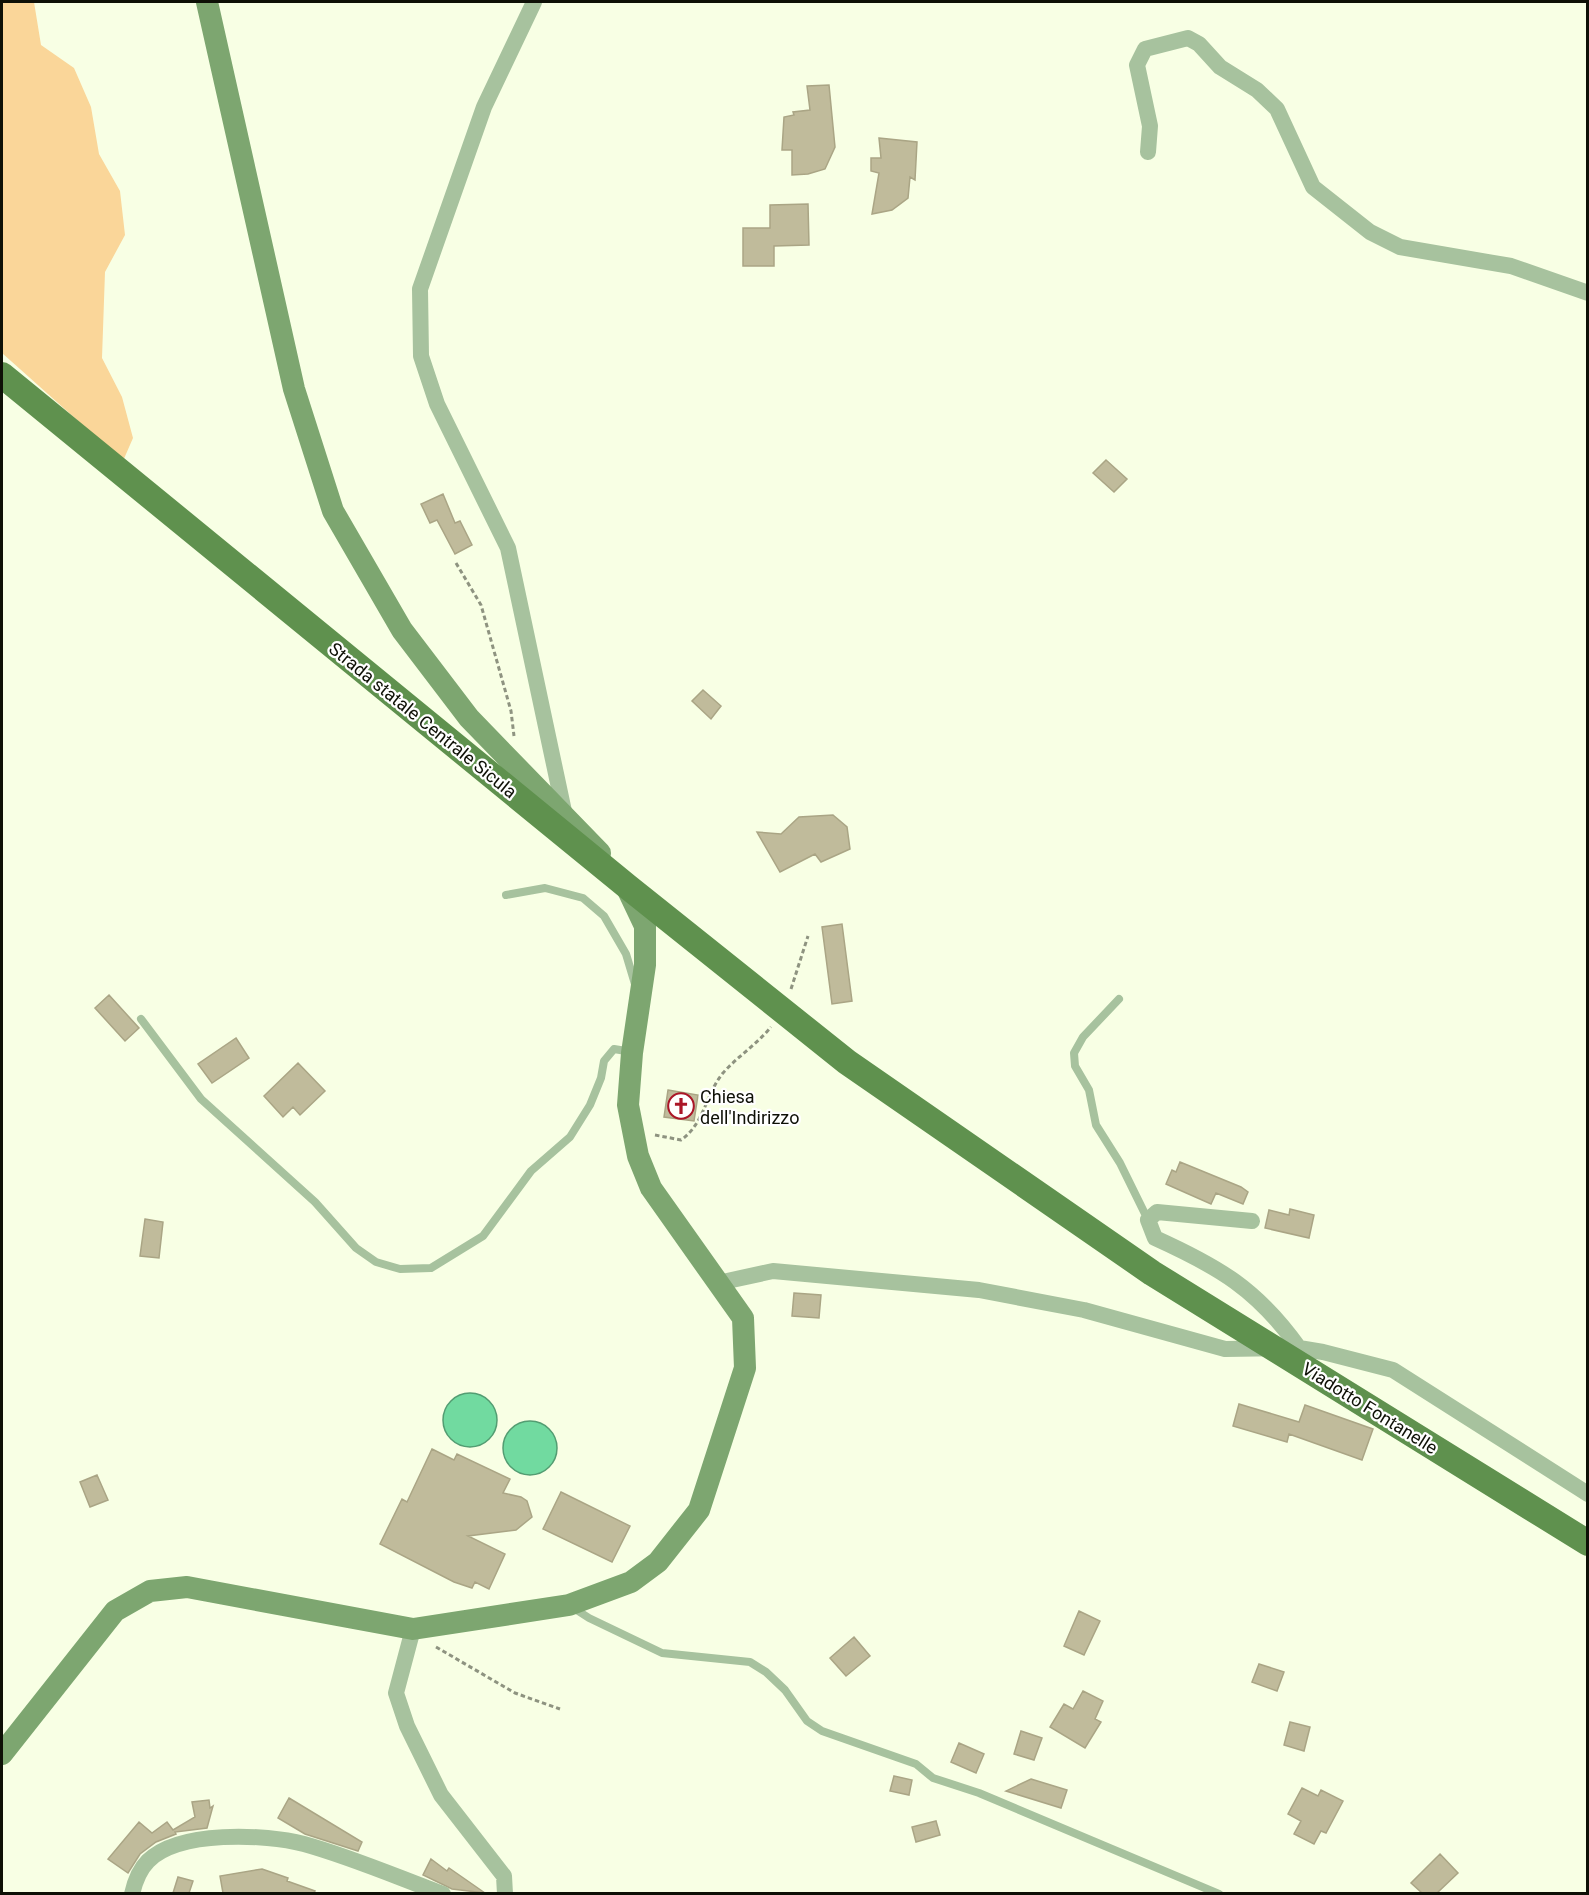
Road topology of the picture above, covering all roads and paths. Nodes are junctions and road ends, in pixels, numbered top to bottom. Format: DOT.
graph roads {
  1 [pos="207,2"];
  2 [pos="534,2"];
  3 [pos="1149,152"];
  4 [pos="1587,293"];
  5 [pos="2,375"];
  6 [pos="456,563"];
  7 [pos="519,769"];
  8 [pos="565,816"];
  9 [pos="506,895"];
  10 [pos="808,936"];
  11 [pos="788,994"];
  12 [pos="1119,999"];
  13 [pos="640,1001"];
  14 [pos="141,1019"];
  15 [pos="772,1026"];
  16 [pos="632,1053"];
  17 [pos="633,1131"];
  18 [pos="1148,1220"];
  19 [pos="1252,1221"];
  20 [pos="1152,1273"];
  21 [pos="718,1283"];
  22 [pos="1299,1348"];
  23 [pos="1587,1494"];
  24 [pos="1587,1543"];
  25 [pos="569,1605"];
  26 [pos="420,1628"];
  27 [pos="560,1708"];
  28 [pos="2,1754"];
  29 [pos="132,1893"];
  30 [pos="443,1893"];
  31 [pos="505,1893"];
  32 [pos="1219,1893"];
  1 -- 7 [label="main road"];
  2 -- 8 [label="street"];
  3 -- 4 [label="street"];
  5 -- 20 [label="main road, Strada statale Centrale Sicula"];
  6 -- 7 [label="path"];
  7 -- 8 [label="main road"];
  8 -- 13 [label="main road"];
  9 -- 13 [label="lane"];
  10 -- 11 [label="path"];
  12 -- 18 [label="lane"];
  13 -- 16 [label="main road"];
  14 -- 16 [label="lane"];
  15 -- 17 [label="path"];
  16 -- 17 [label="main road"];
  17 -- 21 [label="main road"];
  18 -- 19 [label="street"];
  18 -- 22 [label="street"];
  20 -- 24 [label="main road, Viadotto Fontanelle"];
  21 -- 22 [label="street"];
  21 -- 25 [label="main road"];
  22 -- 23 [label="street"];
  25 -- 26 [label="main road"];
  25 -- 32 [label="lane"];
  26 -- 27 [label="path"];
  26 -- 28 [label="main road"];
  26 -- 31 [label="street"];
  29 -- 30 [label="street"];
}
